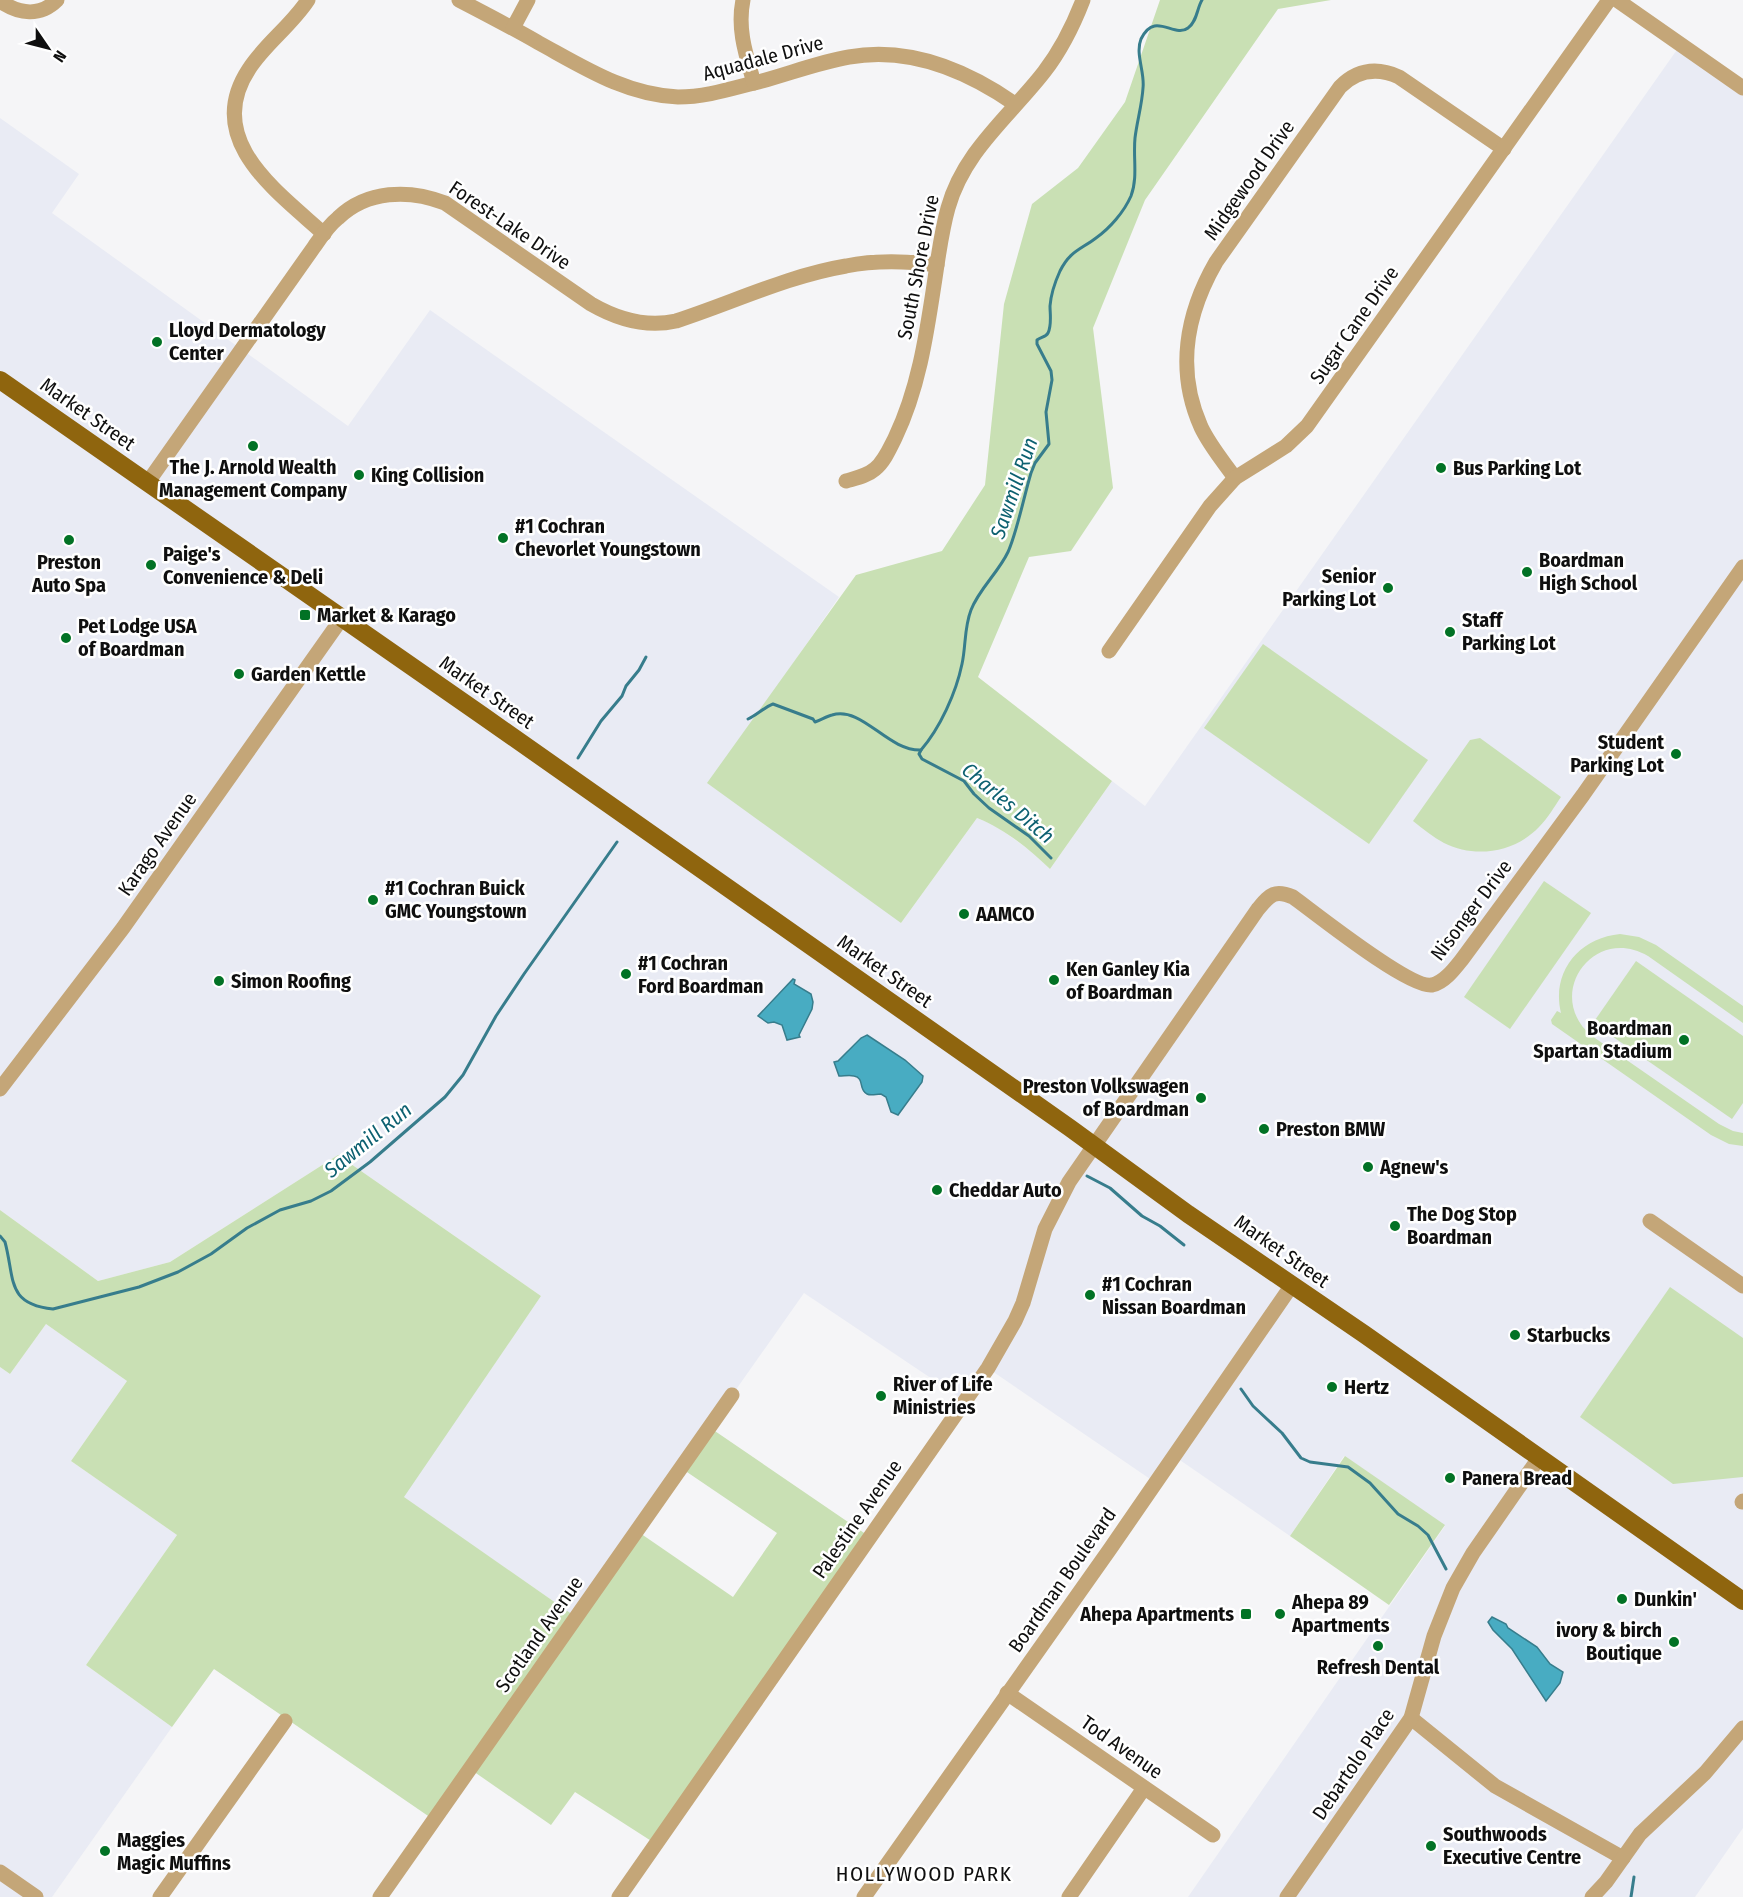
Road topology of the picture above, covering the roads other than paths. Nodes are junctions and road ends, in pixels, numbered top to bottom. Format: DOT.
graph roads {
  1 [pos="57,0"];
  2 [pos="308,0"];
  3 [pos="459,0"];
  4 [pos="528,0"];
  5 [pos="742,0"];
  6 [pos="1083,0"];
  7 [pos="1609,0"];
  8 [pos="1617,0"];
  9 [pos="0,1"];
  10 [pos="513,28"];
  11 [pos="754,83"];
  12 [pos="1743,88"];
  13 [pos="1015,104"];
  14 [pos="1504,149"];
  15 [pos="324,234"];
  16 [pos="937,265"];
  17 [pos="0,380"];
  18 [pos="1235,478"];
  19 [pos="846,481"];
  20 [pos="147,482"];
  21 [pos="1743,567"];
  22 [pos="342,618"];
  23 [pos="1109,651"];
  24 [pos="0,1089"];
  25 [pos="1094,1146"];
  26 [pos="1650,1221"];
  27 [pos="1292,1285"];
  28 [pos="1743,1286"];
  29 [pos="732,1395"];
  30 [pos="1539,1458"];
  31 [pos="1743,1601"];
  32 [pos="1008,1693"];
  33 [pos="1411,1718"];
  34 [pos="285,1721"];
  35 [pos="1743,1728"];
  36 [pos="1144,1788"];
  37 [pos="1213,1835"];
  38 [pos="1623,1858"];
  39 [pos="0,1872"];
  40 [pos="27,1895"];
  41 [pos="160,1897"];
  42 [pos="380,1897"];
  43 [pos="618,1897"];
  44 [pos="864,1897"];
  45 [pos="1069,1897"];
  46 [pos="1287,1897"];
  47 [pos="1592,1897"];
  1 -- 9 [label="street"];
  2 -- 15 [label="street"];
  3 -- 10 [label="street, Aquadale Drive"];
  4 -- 10 [label="street"];
  5 -- 11 [label="street"];
  6 -- 13 [label="street, South Shore Drive"];
  7 -- 14 [label="street, Sugar Cane Drive"];
  8 -- 12 [label="street"];
  10 -- 11 [label="street, Aquadale Drive"];
  11 -- 13 [label="street, Aquadale Drive"];
  13 -- 16 [label="street, South Shore Drive"];
  14 -- 18 [label="street, Sugar Cane Drive"];
  14 -- 18 [label="street, Midgewood Drive"];
  15 -- 16 [label="street, Forest-Lake Drive"];
  15 -- 20 [label="street, Forest-Lake Drive"];
  16 -- 19 [label="street, South Shore Drive"];
  17 -- 20 [label="main road, Market Street"];
  18 -- 23 [label="street, Sugar Cane Drive"];
  20 -- 22 [label="main road, Market Street"];
  21 -- 25 [label="street, Nisonger Drive"];
  22 -- 24 [label="street, Karago Avenue"];
  22 -- 25 [label="main road, Market Street"];
  25 -- 27 [label="main road, Market Street"];
  25 -- 43 [label="street, Palestine Avenue"];
  26 -- 28 [label="street"];
  27 -- 30 [label="main road, Market Street"];
  27 -- 32 [label="street, Boardman Boulevard"];
  29 -- 42 [label="street, Scotland Avenue"];
  30 -- 31 [label="main road, Market Street"];
  30 -- 33 [label="street, Debartolo Place"];
  32 -- 36 [label="street, Tod Avenue"];
  32 -- 44 [label="street, Boardman Boulevard"];
  33 -- 38 [label="street"];
  33 -- 46 [label="street, Debartolo Place"];
  34 -- 41 [label="street"];
  35 -- 38 [label="street"];
  36 -- 37 [label="street, Tod Avenue"];
  36 -- 45 [label="street"];
  38 -- 47 [label="street"];
  39 -- 40 [label="street"];
}
